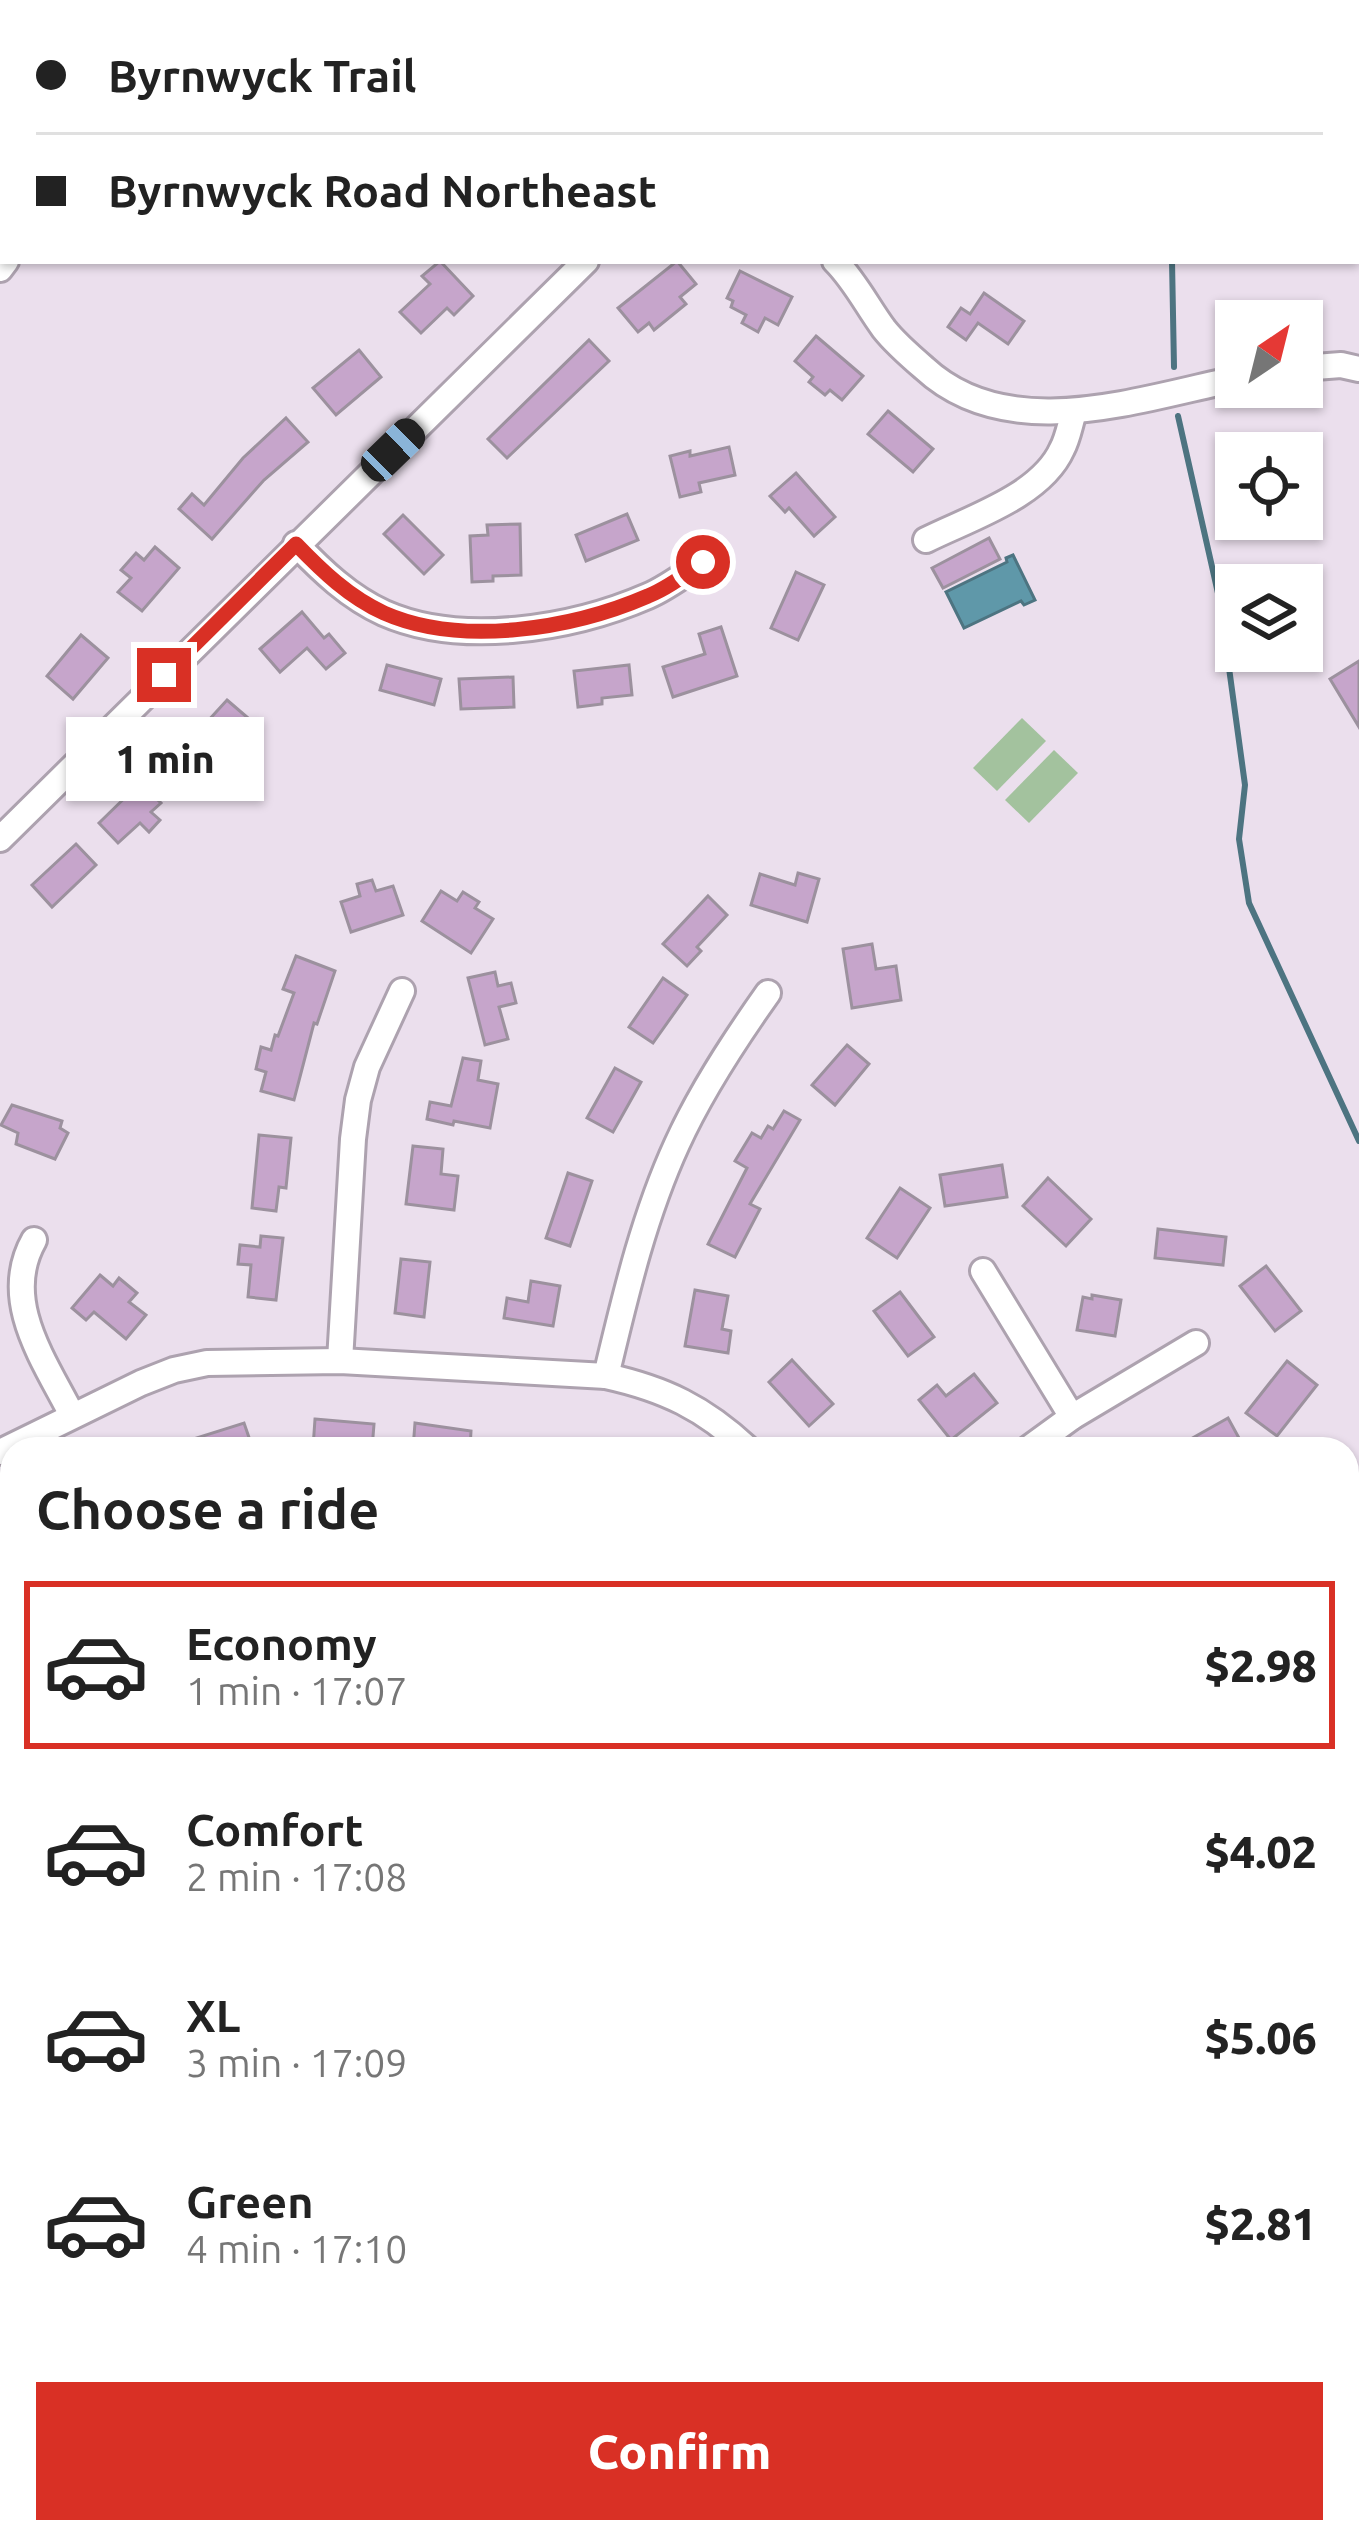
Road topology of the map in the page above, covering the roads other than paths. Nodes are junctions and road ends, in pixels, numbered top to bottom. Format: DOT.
graph roads {
  1 [pos="583,264"];
  2 [pos="838,264"];
  3 [pos="1323,366"];
  4 [pos="1359,369"];
  5 [pos="1215,383"];
  6 [pos="1074,412"];
  7 [pos="926,540"];
  8 [pos="296,544"];
  9 [pos="703,562"];
  10 [pos="0,839"];
  11 [pos="402,992"];
  12 [pos="768,993"];
  13 [pos="34,1240"];
  14 [pos="983,1271"];
  15 [pos="1196,1343"];
  16 [pos="340,1361"];
  17 [pos="606,1376"];
  18 [pos="72,1415"];
  19 [pos="1072,1418"];
  20 [pos="29,1437"];
  21 [pos="734,1437"];
  22 [pos="1045,1437"];
  1 -- 8 [label="street"];
  2 -- 6 [label="street"];
  3 -- 4 [label="street"];
  5 -- 6 [label="street"];
  6 -- 7 [label="street"];
  8 -- 9 [label="street"];
  8 -- 10 [label="street"];
  11 -- 16 [label="street"];
  12 -- 17 [label="street"];
  13 -- 18 [label="street"];
  14 -- 19 [label="street"];
  15 -- 19 [label="street"];
  16 -- 17 [label="street"];
  16 -- 18 [label="street"];
  17 -- 21 [label="street"];
  18 -- 20 [label="street"];
  19 -- 22 [label="street"];
}
